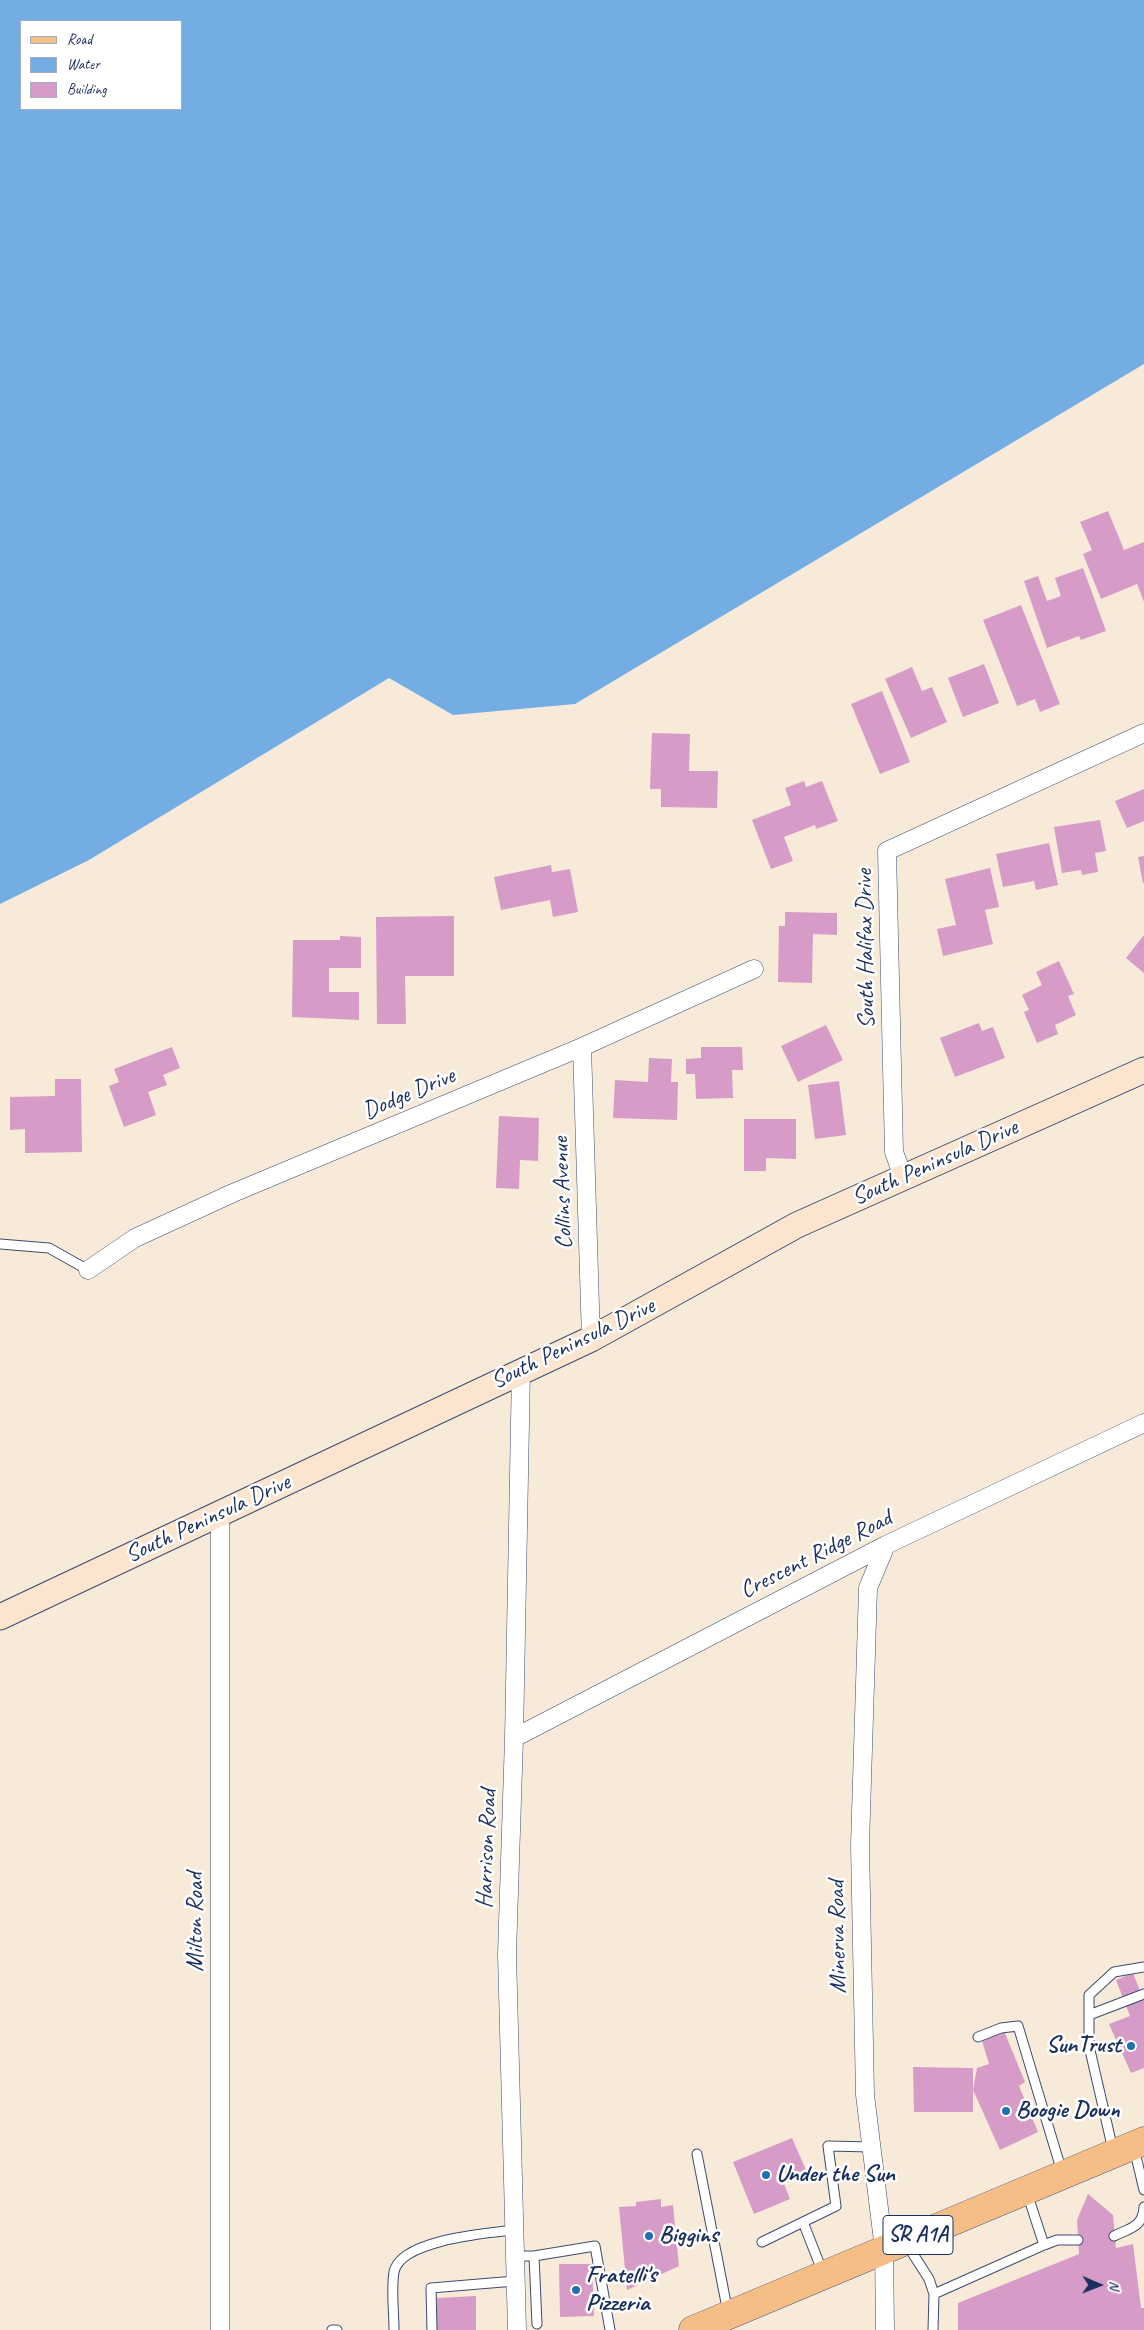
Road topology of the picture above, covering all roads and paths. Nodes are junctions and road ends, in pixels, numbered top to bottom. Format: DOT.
graph roads {
  1 [pos="1144,733"];
  2 [pos="754,969"];
  3 [pos="582,1047"];
  4 [pos="1144,1070"];
  5 [pos="903,1176"];
  6 [pos="0,1244"];
  7 [pos="88,1270"];
  8 [pos="591,1339"];
  9 [pos="521,1370"];
  10 [pos="1144,1423"];
  11 [pos="220,1514"];
  12 [pos="886,1545"];
  13 [pos="0,1616"];
  14 [pos="514,1738"];
  15 [pos="1144,1967"];
  16 [pos="1144,1994"];
  17 [pos="1089,2015"];
  18 [pos="978,2037"];
  19 [pos="1130,2146"];
  20 [pos="872,2147"];
  21 [pos="697,2154"];
  22 [pos="1063,2175"];
  23 [pos="1026,2190"];
  24 [pos="1144,2190"];
  25 [pos="1144,2207"];
  26 [pos="1144,2217"];
  27 [pos="803,2222"];
  28 [pos="514,2230"];
  29 [pos="1114,2236"];
  30 [pos="1078,2240"];
  31 [pos="762,2242"];
  32 [pos="894,2245"];
  33 [pos="1044,2245"];
  34 [pos="514,2256"];
  35 [pos="534,2256"];
  36 [pos="824,2276"];
  37 [pos="515,2281"];
  38 [pos="934,2294"];
  39 [pos="537,2324"];
  40 [pos="710,2324"];
  41 [pos="220,2330"];
  42 [pos="332,2330"];
  43 [pos="337,2330"];
  44 [pos="394,2330"];
  45 [pos="432,2330"];
  46 [pos="517,2330"];
  47 [pos="610,2330"];
  48 [pos="885,2330"];
  49 [pos="933,2330"];
  1 -- 5 [label="street, South Halifax Drive"];
  2 -- 3 [label="street, Dodge Drive"];
  3 -- 7 [label="street, Dodge Drive"];
  3 -- 8 [label="street, Collins Avenue"];
  4 -- 5 [label="main road, South Peninsula Drive"];
  5 -- 8 [label="main road, South Peninsula Drive"];
  6 -- 7 [label="lane"];
  8 -- 9 [label="main road, South Peninsula Drive"];
  9 -- 11 [label="main road, South Peninsula Drive"];
  9 -- 14 [label="street, Harrison Road"];
  10 -- 12 [label="street, Crescent Ridge Road"];
  11 -- 13 [label="main road, South Peninsula Drive"];
  11 -- 41 [label="street, Milton Road"];
  12 -- 14 [label="street, Crescent Ridge Road"];
  12 -- 20 [label="street, Minerva Road"];
  14 -- 28 [label="street, Harrison Road"];
  15 -- 17 [label="lane"];
  16 -- 17 [label="lane"];
  17 -- 19 [label="lane"];
  18 -- 22 [label="lane"];
  19 -- 22 [label="main road, SR A1A"];
  19 -- 24 [label="lane"];
  20 -- 27 [label="lane"];
  20 -- 32 [label="street, Minerva Road"];
  21 -- 40 [label="lane"];
  22 -- 23 [label="main road, SR A1A"];
  23 -- 32 [label="main road, SR A1A"];
  23 -- 33 [label="lane"];
  25 -- 26 [label="lane"];
  26 -- 29 [label="lane"];
  27 -- 31 [label="lane"];
  27 -- 36 [label="lane"];
  28 -- 34 [label="street, Harrison Road"];
  28 -- 44 [label="lane"];
  30 -- 33 [label="lane"];
  32 -- 36 [label="main road, SR A1A"];
  32 -- 38 [label="lane"];
  32 -- 48 [label="street, Minerva Road"];
  33 -- 38 [label="lane"];
  34 -- 35 [label="lane"];
  34 -- 37 [label="street, Harrison Road"];
  35 -- 39 [label="lane"];
  35 -- 47 [label="lane"];
  36 -- 40 [label="main road, SR A1A"];
  37 -- 45 [label="lane"];
  37 -- 46 [label="street, Harrison Road"];
  38 -- 49 [label="lane"];
  42 -- 43 [label="lane"];
}
